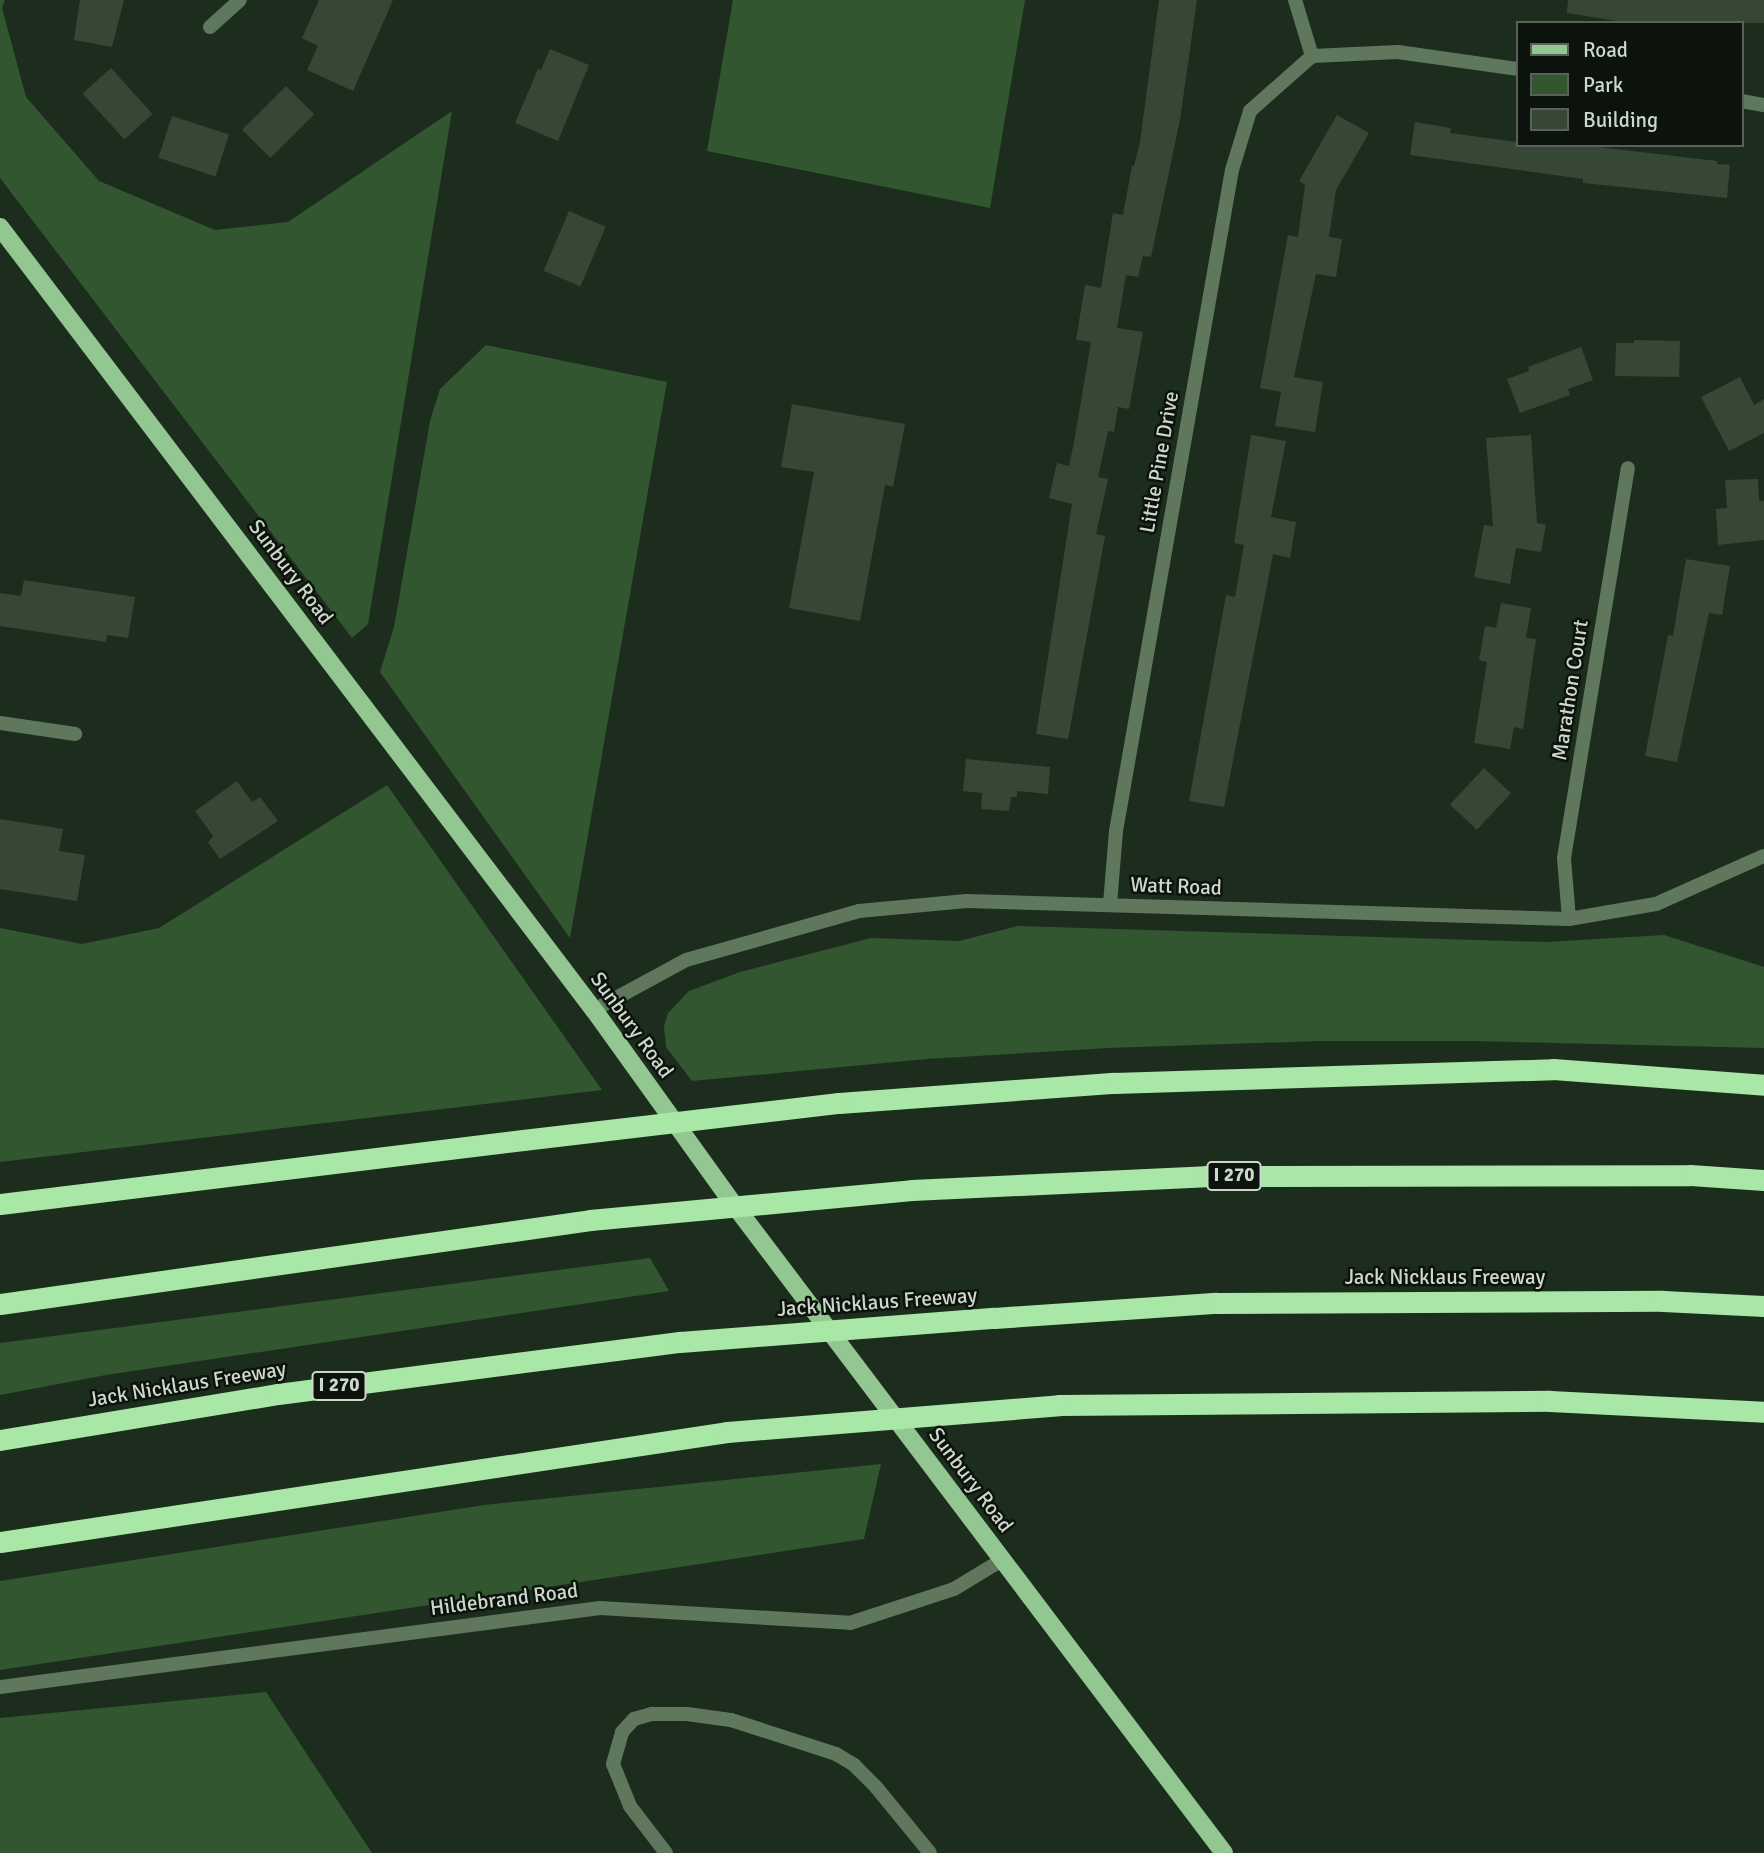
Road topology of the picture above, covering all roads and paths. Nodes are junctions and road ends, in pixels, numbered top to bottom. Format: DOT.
graph roads {
  1 [pos="240,0"];
  2 [pos="1295,0"];
  3 [pos="210,27"];
  4 [pos="1312,56"];
  5 [pos="1516,69"];
  6 [pos="1743,102"];
  7 [pos="1764,105"];
  8 [pos="0,227"];
  9 [pos="1628,468"];
  10 [pos="0,723"];
  11 [pos="75,734"];
  12 [pos="1764,856"];
  13 [pos="1110,904"];
  14 [pos="1569,919"];
  15 [pos="594,1010"];
  16 [pos="1764,1085"];
  17 [pos="1764,1180"];
  18 [pos="0,1204"];
  19 [pos="0,1304"];
  20 [pos="1764,1306"];
  21 [pos="1764,1412"];
  22 [pos="0,1440"];
  23 [pos="0,1542"];
  24 [pos="1002,1560"];
  25 [pos="0,1687"];
  26 [pos="1220,1852"];
  27 [pos="666,1853"];
  28 [pos="930,1853"];
  1 -- 3 [label="street"];
  2 -- 4 [label="street"];
  4 -- 5 [label="street"];
  4 -- 13 [label="street, Little Pine Drive"];
  6 -- 7 [label="street"];
  8 -- 15 [label="main road, Sunbury Road"];
  9 -- 14 [label="street, Marathon Court"];
  10 -- 11 [label="street"];
  12 -- 14 [label="street, Watt Road"];
  13 -- 14 [label="street, Watt Road"];
  13 -- 15 [label="street, Watt Road"];
  15 -- 24 [label="main road, Sunbury Road"];
  16 -- 18 [label="highway, bridge"];
  17 -- 19 [label="highway, I 270, bridge"];
  20 -- 22 [label="highway, Jack Nicklaus Freeway / I 270, bridge"];
  21 -- 23 [label="highway, bridge"];
  24 -- 25 [label="street, Hildebrand Road"];
  24 -- 26 [label="main road, Sunbury Road"];
  27 -- 28 [label="street"];
}
